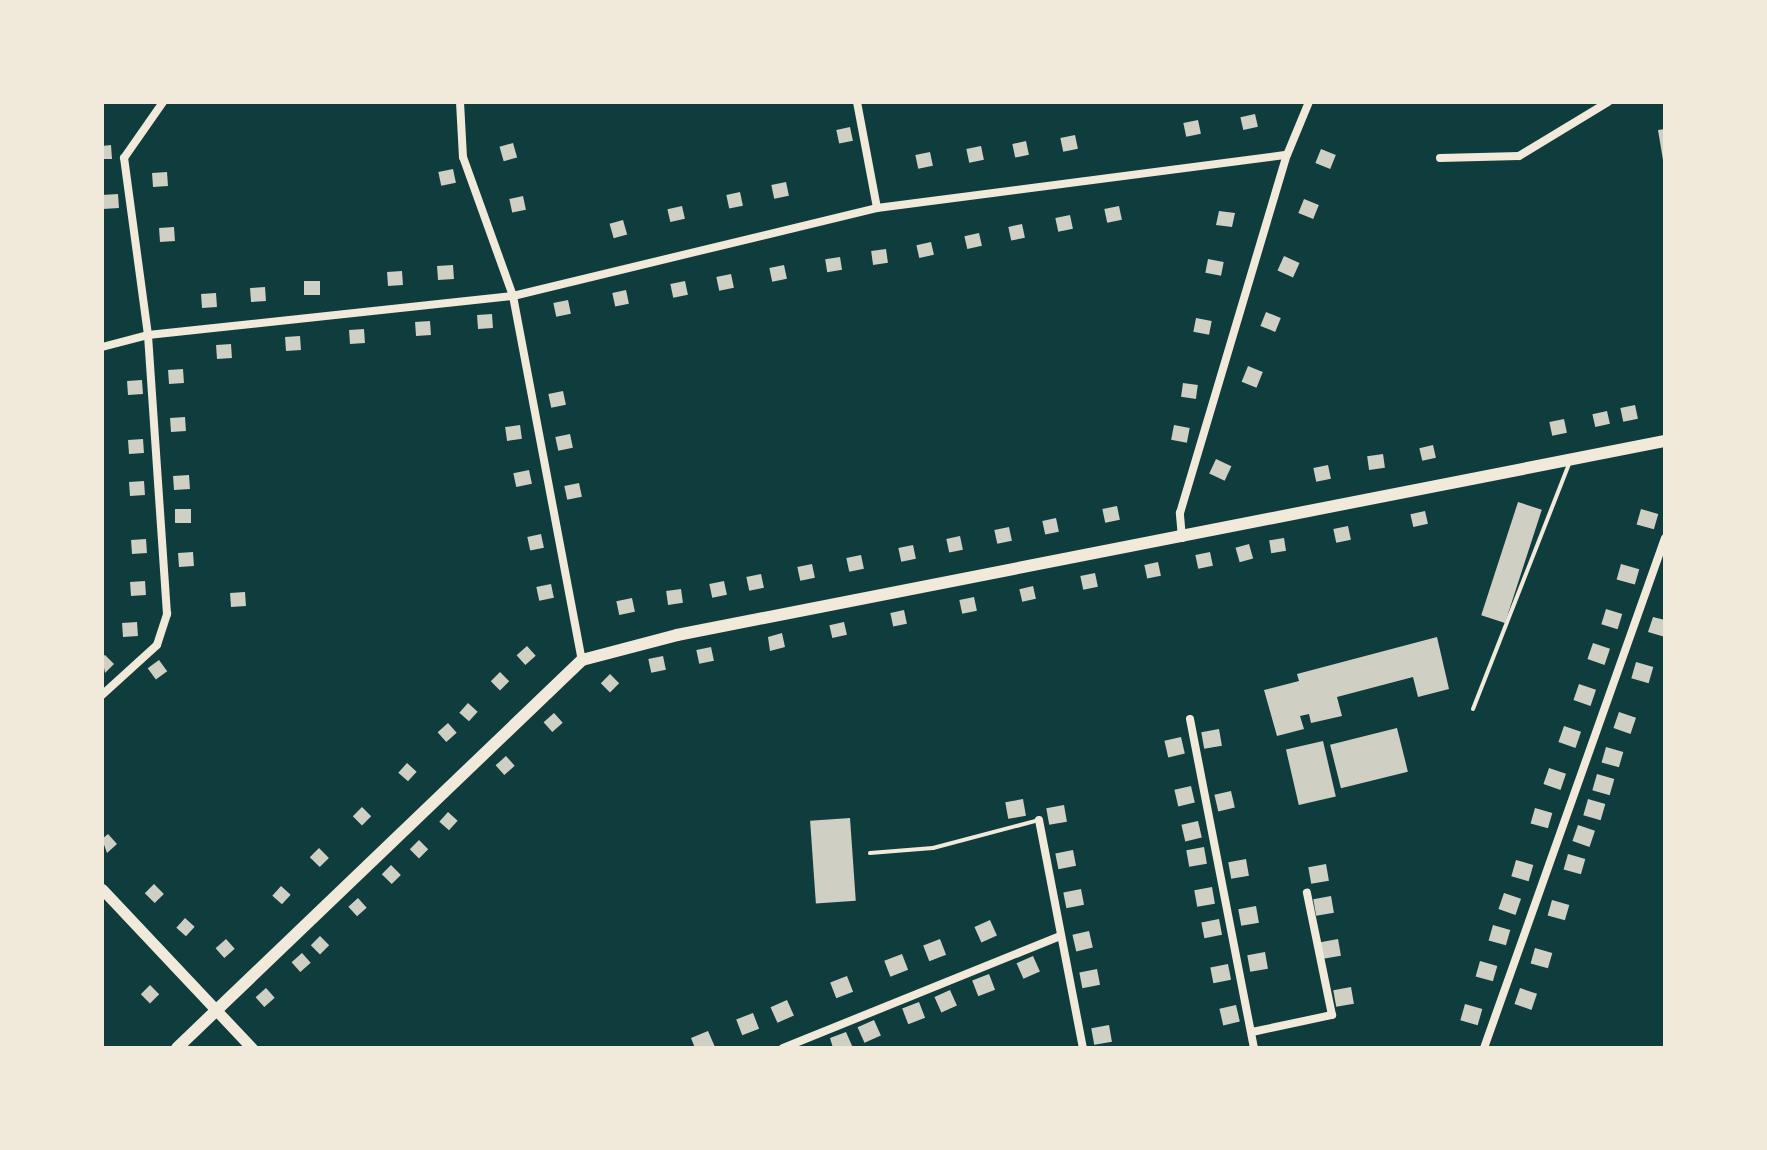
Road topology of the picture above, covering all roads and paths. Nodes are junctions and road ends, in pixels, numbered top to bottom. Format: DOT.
graph roads {
  1 [pos="163,102"];
  2 [pos="460,102"];
  3 [pos="857,102"];
  4 [pos="1309,102"];
  5 [pos="1608,102"];
  6 [pos="1287,155"];
  7 [pos="1440,158"];
  8 [pos="877,208"];
  9 [pos="513,296"];
  10 [pos="148,335"];
  11 [pos="102,347"];
  12 [pos="1665,441"];
  13 [pos="1570,460"];
  14 [pos="1182,538"];
  15 [pos="1665,538"];
  16 [pos="582,660"];
  17 [pos="102,695"];
  18 [pos="1473,709"];
  19 [pos="1190,719"];
  20 [pos="1039,820"];
  21 [pos="870,853"];
  22 [pos="102,889"];
  23 [pos="1307,893"];
  24 [pos="1060,936"];
  25 [pos="216,1011"];
  26 [pos="1252,1032"];
  27 [pos="177,1048"];
  28 [pos="252,1048"];
  29 [pos="783,1048"];
  30 [pos="1083,1048"];
  31 [pos="1254,1048"];
  32 [pos="1484,1048"];
  1 -- 10 [label="street"];
  2 -- 9 [label="street"];
  3 -- 8 [label="street"];
  4 -- 6 [label="street"];
  5 -- 7 [label="street"];
  6 -- 8 [label="street"];
  6 -- 14 [label="street"];
  8 -- 9 [label="street"];
  9 -- 10 [label="street"];
  9 -- 16 [label="street"];
  10 -- 11 [label="street"];
  10 -- 17 [label="street"];
  12 -- 13 [label="main road"];
  13 -- 14 [label="main road"];
  13 -- 18 [label="lane"];
  14 -- 16 [label="main road"];
  15 -- 32 [label="street"];
  16 -- 25 [label="main road"];
  19 -- 26 [label="street"];
  20 -- 21 [label="lane"];
  20 -- 24 [label="street"];
  22 -- 25 [label="street"];
  23 -- 26 [label="street"];
  24 -- 29 [label="street"];
  24 -- 30 [label="street"];
  25 -- 27 [label="main road"];
  25 -- 28 [label="street"];
  26 -- 31 [label="street"];
}
